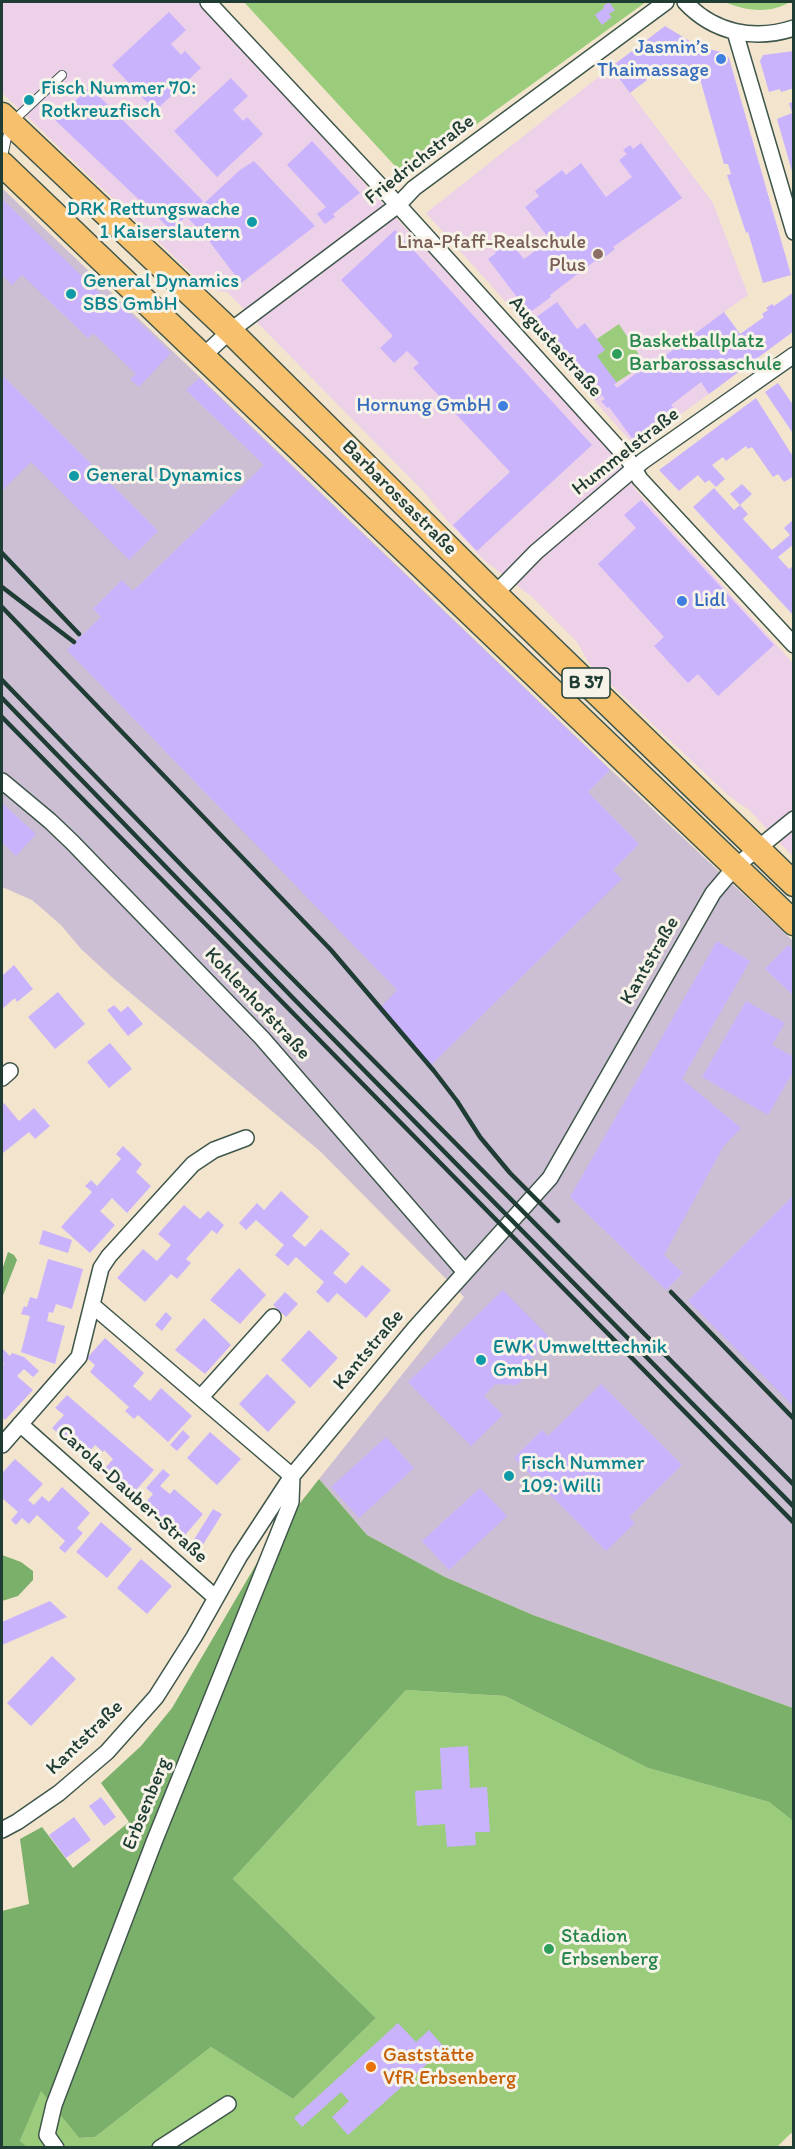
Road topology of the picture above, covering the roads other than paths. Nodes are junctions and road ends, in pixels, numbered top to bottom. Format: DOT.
graph roads {
  1 [pos="208,2"];
  2 [pos="666,2"];
  3 [pos="685,2"];
  4 [pos="794,28"];
  5 [pos="735,32"];
  6 [pos="62,75"];
  7 [pos="6,120"];
  8 [pos="2,164"];
  9 [pos="398,205"];
  10 [pos="794,232"];
  11 [pos="230,331"];
  12 [pos="794,355"];
  13 [pos="202,356"];
  14 [pos="634,468"];
  15 [pos="495,594"];
  16 [pos="794,645"];
  17 [pos="2,781"];
  18 [pos="794,819"];
  19 [pos="757,848"];
  20 [pos="735,867"];
  21 [pos="794,884"];
  22 [pos="794,923"];
  23 [pos="246,1138"];
  24 [pos="465,1272"];
  25 [pos="92,1305"];
  26 [pos="273,1317"];
  27 [pos="201,1397"];
  28 [pos="20,1424"];
  29 [pos="2,1445"];
  30 [pos="292,1476"];
  31 [pos="216,1598"];
  32 [pos="2,1830"];
  33 [pos="228,2104"];
  34 [pos="56,2148"];
  35 [pos="160,2148"];
  1 -- 9 [label="street, Augustastraße"];
  2 -- 9 [label="street, Friedrichstraße"];
  3 -- 5 [label="street"];
  4 -- 5 [label="street"];
  5 -- 10 [label="street"];
  6 -- 7 [label="lane"];
  7 -- 8 [label="lane"];
  7 -- 11 [label="main road, Barbarossastraße / B 37"];
  8 -- 13 [label="main road, Barbarossastraße / B 37"];
  9 -- 11 [label="street, Friedrichstraße"];
  9 -- 14 [label="street, Augustastraße"];
  11 -- 13 [label="street, Friedrichstraße"];
  11 -- 15 [label="main road, Barbarossastraße / B 37"];
  12 -- 14 [label="street, Hummelstraße"];
  13 -- 20 [label="main road, Barbarossastraße / B 37"];
  14 -- 15 [label="street, Hummelstraße"];
  14 -- 16 [label="street, Augustastraße"];
  15 -- 19 [label="main road, Barbarossastraße / B 37"];
  17 -- 24 [label="street, Kohlenhofstraße"];
  18 -- 19 [label="street, Kantstraße"];
  19 -- 20 [label="street, Kantstraße"];
  19 -- 21 [label="main road, Barbarossastraße / B 37"];
  20 -- 22 [label="main road, Barbarossastraße / B 37"];
  20 -- 24 [label="street, Kantstraße"];
  23 -- 25 [label="street"];
  24 -- 30 [label="street, Kantstraße"];
  25 -- 27 [label="street"];
  25 -- 28 [label="street"];
  26 -- 27 [label="street"];
  27 -- 30 [label="street"];
  28 -- 29 [label="street"];
  28 -- 31 [label="street, Carola-Dauber-Straße"];
  30 -- 31 [label="street, Kantstraße"];
  30 -- 34 [label="street, Erbsenberg"];
  31 -- 32 [label="street, Kantstraße"];
  33 -- 35 [label="street"];
}
